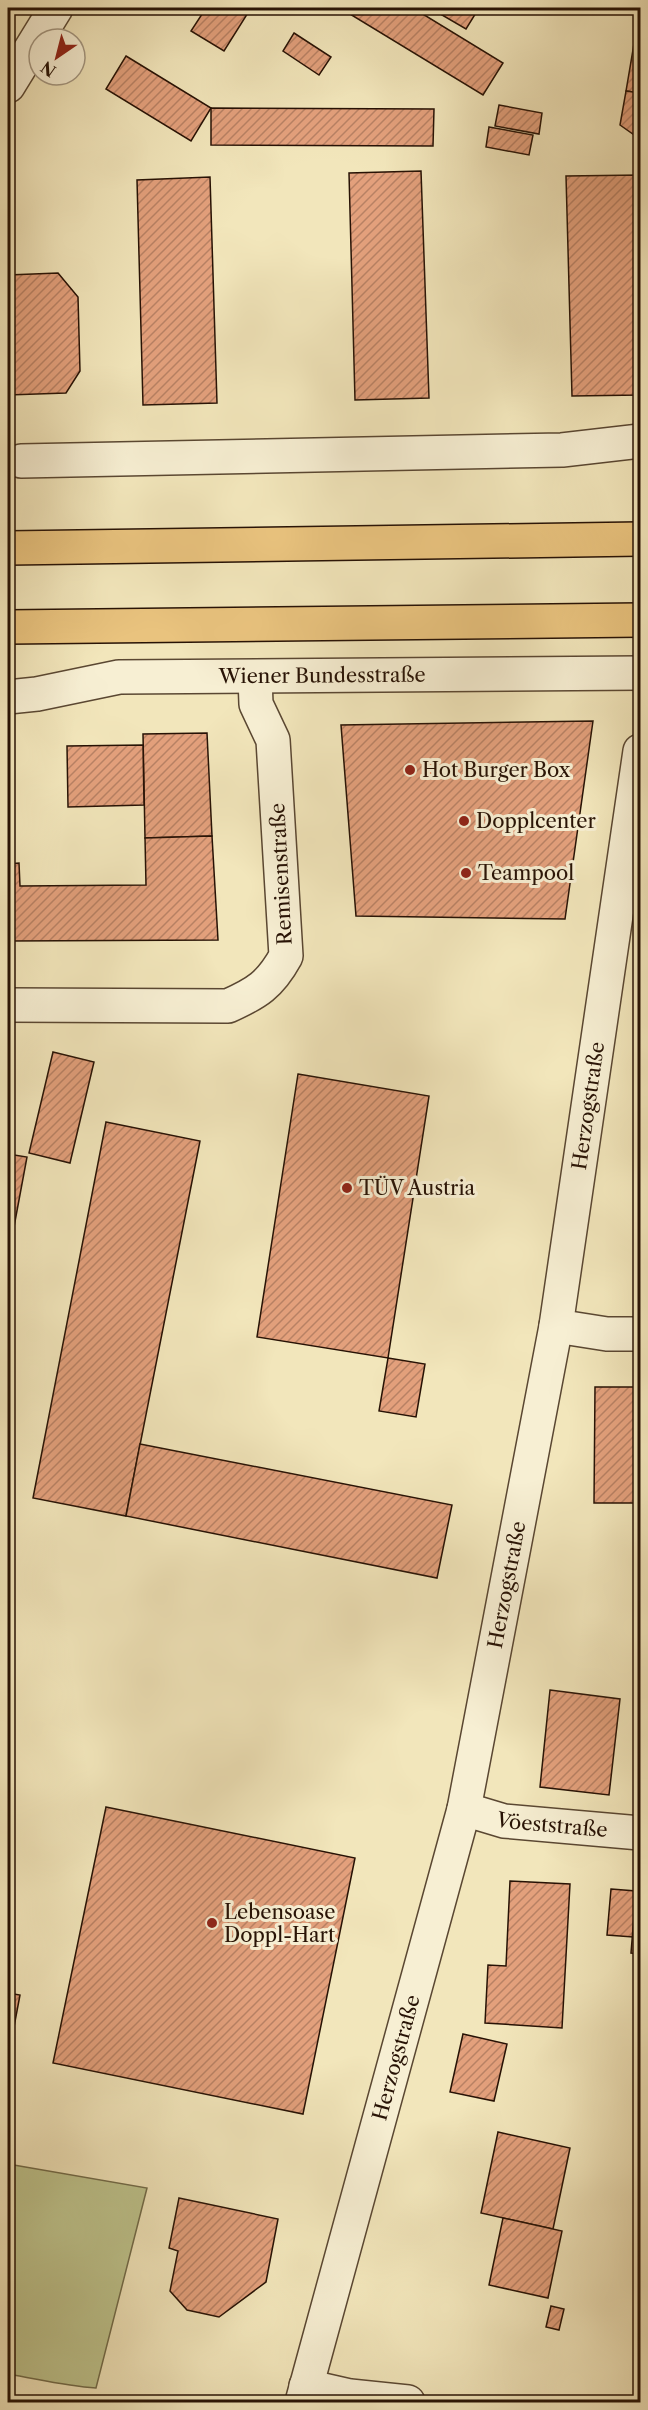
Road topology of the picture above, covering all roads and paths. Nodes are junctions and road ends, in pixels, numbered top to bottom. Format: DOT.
graph roads {
  1 [pos="56,8"];
  2 [pos="11,72"];
  3 [pos="640,441"];
  4 [pos="21,461"];
  5 [pos="640,539"];
  6 [pos="8,548"];
  7 [pos="640,621"];
  8 [pos="8,627"];
  9 [pos="640,673"];
  10 [pos="255,677"];
  11 [pos="8,697"];
  12 [pos="640,751"];
  13 [pos="8,1005"];
  14 [pos="556,1326"];
  15 [pos="640,1334"];
  16 [pos="464,1809"];
  17 [pos="640,1833"];
  18 [pos="304,2394"];
  19 [pos="408,2403"];
  1 -- 2 [label="street"];
  3 -- 4 [label="street"];
  5 -- 6 [label="main road"];
  7 -- 8 [label="main road"];
  9 -- 10 [label="street, Wiener Bundesstraße"];
  10 -- 11 [label="street, Wiener Bundesstraße"];
  10 -- 13 [label="street, Remisenstraße"];
  12 -- 14 [label="street, Herzogstraße"];
  14 -- 15 [label="street"];
  14 -- 16 [label="street, Herzogstraße"];
  16 -- 17 [label="street, Vöeststraße"];
  16 -- 18 [label="street, Herzogstraße"];
  18 -- 19 [label="street"];
}
